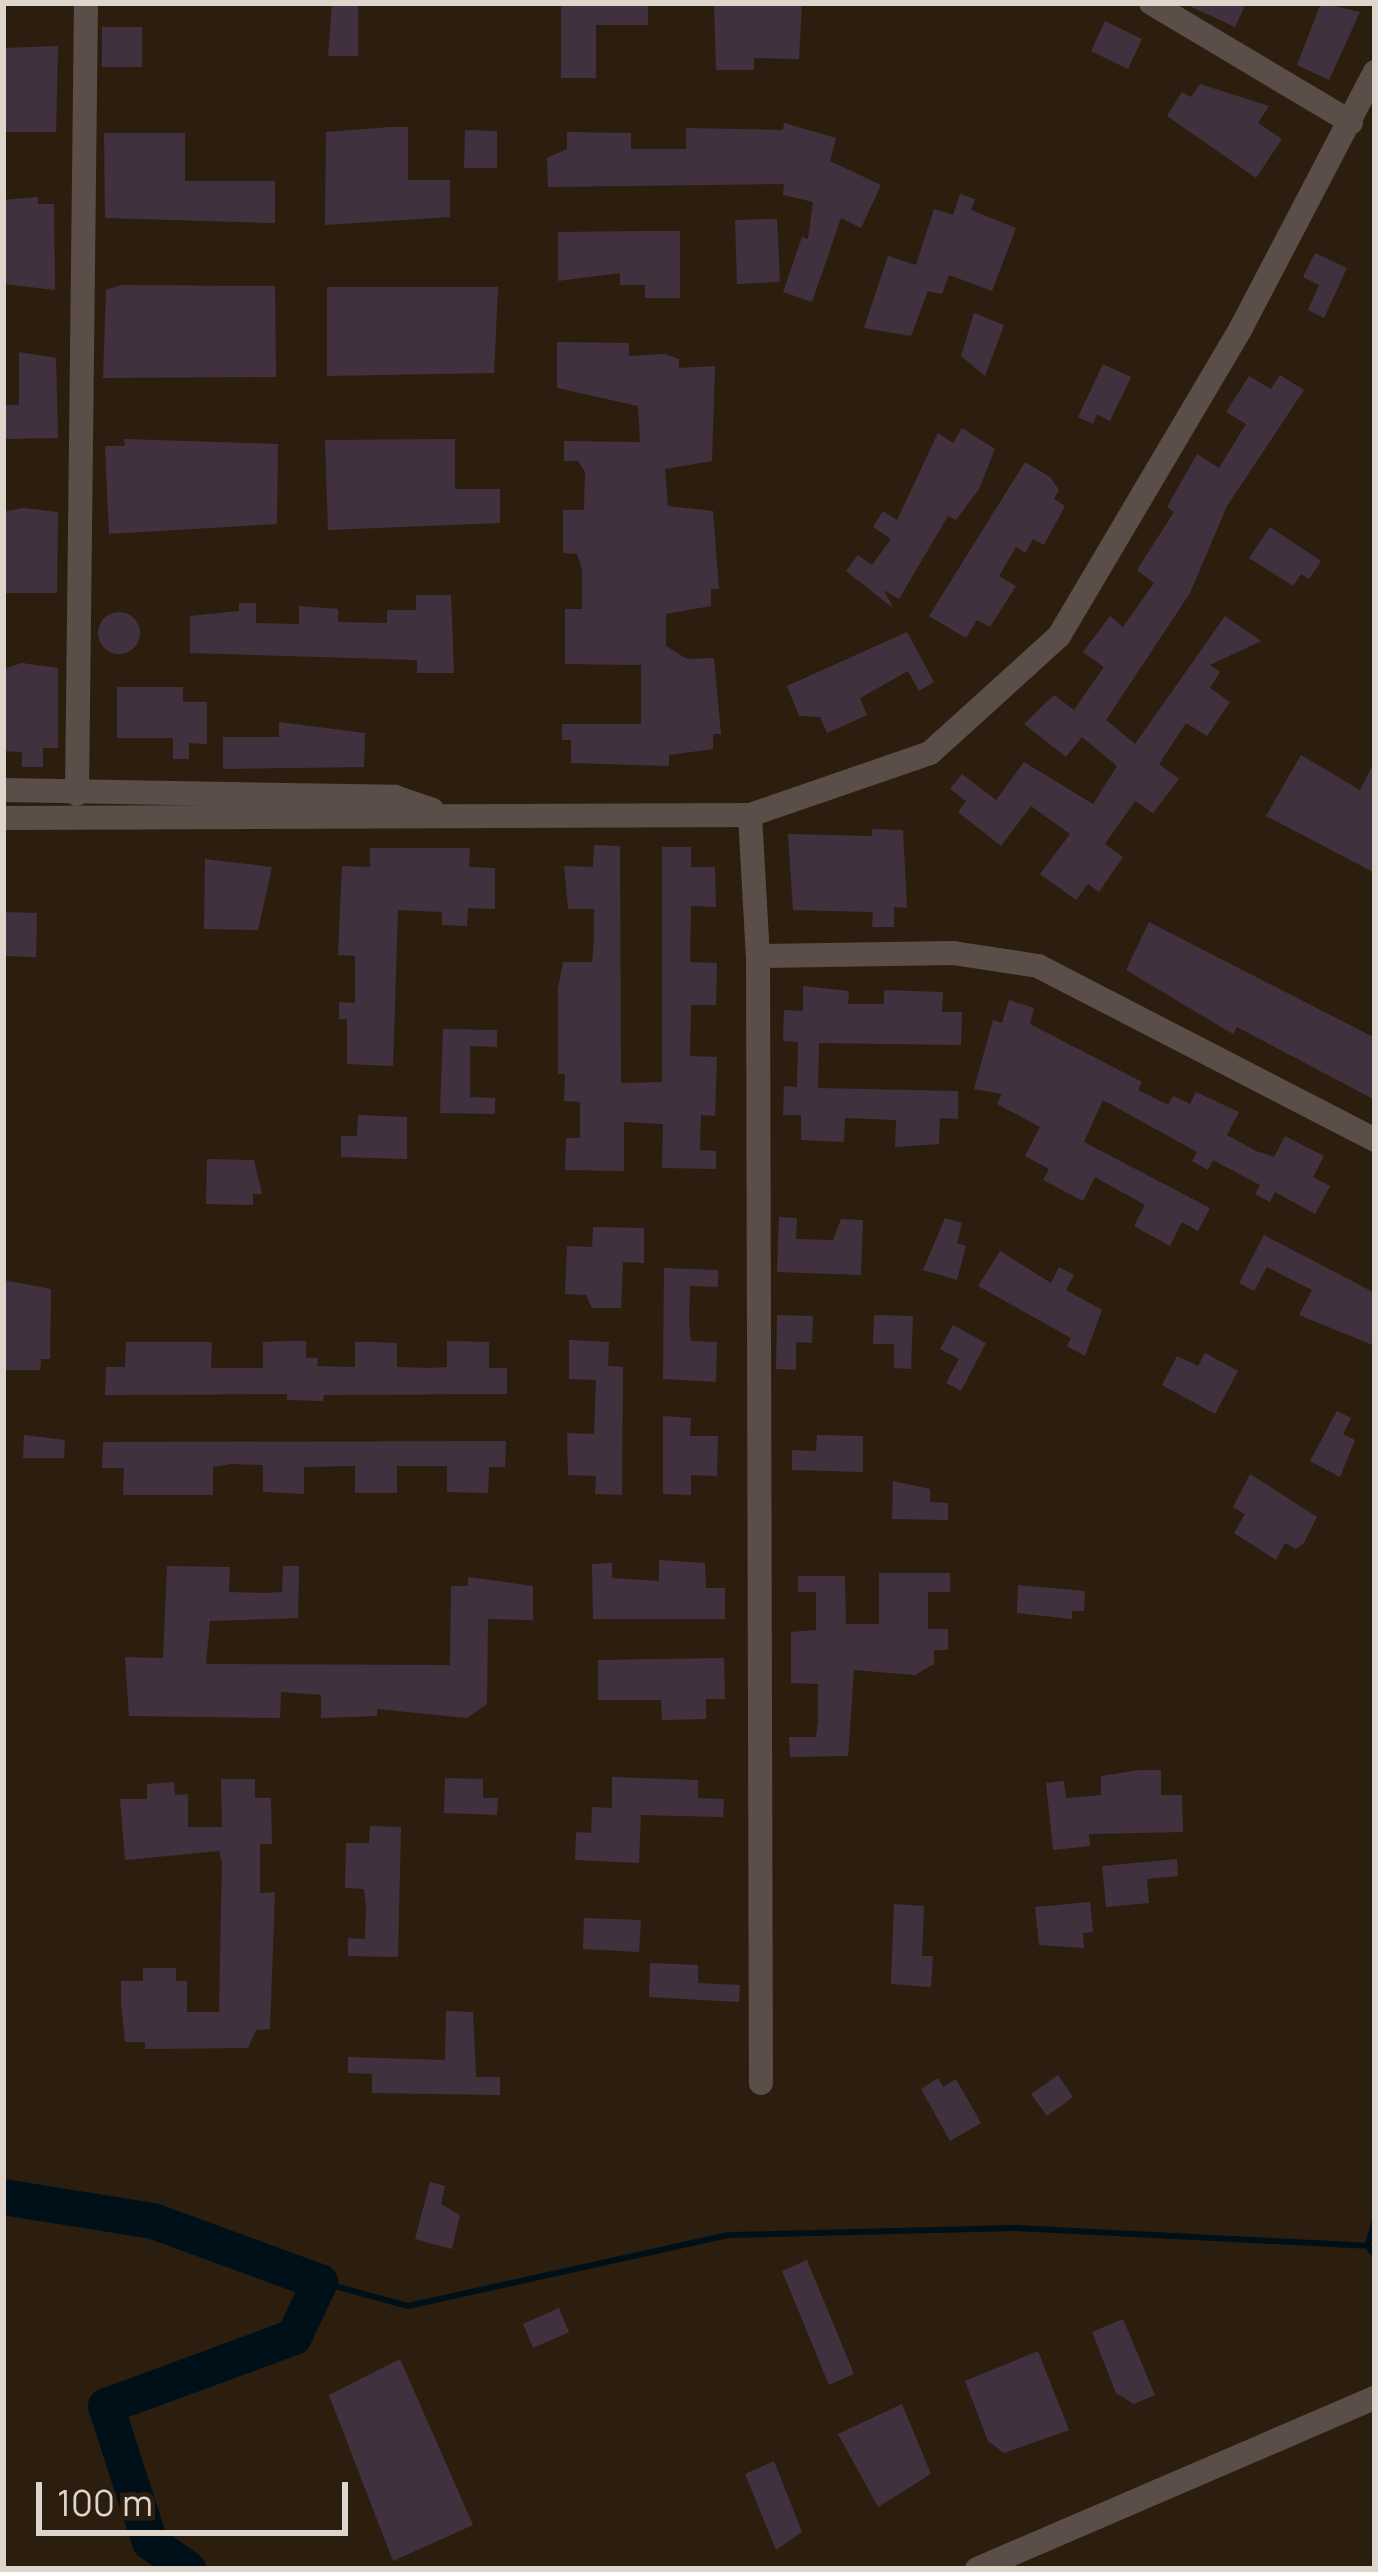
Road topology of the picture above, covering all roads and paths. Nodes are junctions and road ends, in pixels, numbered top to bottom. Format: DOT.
graph roads {
  1 [pos="86,3"];
  2 [pos="1151,3"];
  3 [pos="1375,72"];
  4 [pos="1351,122"];
  5 [pos="3,790"];
  6 [pos="77,794"];
  7 [pos="435,811"];
  8 [pos="750,815"];
  9 [pos="3,818"];
  10 [pos="758,956"];
  11 [pos="1375,1140"];
  12 [pos="761,2083"];
  13 [pos="1375,2398"];
  14 [pos="977,2569"];
  1 -- 6 [label="street"];
  2 -- 4 [label="street"];
  3 -- 4 [label="street"];
  4 -- 8 [label="street"];
  5 -- 6 [label="street"];
  6 -- 7 [label="street"];
  7 -- 8 [label="street"];
  7 -- 9 [label="street"];
  8 -- 10 [label="street"];
  10 -- 11 [label="street"];
  10 -- 12 [label="street"];
  13 -- 14 [label="street"];
}
